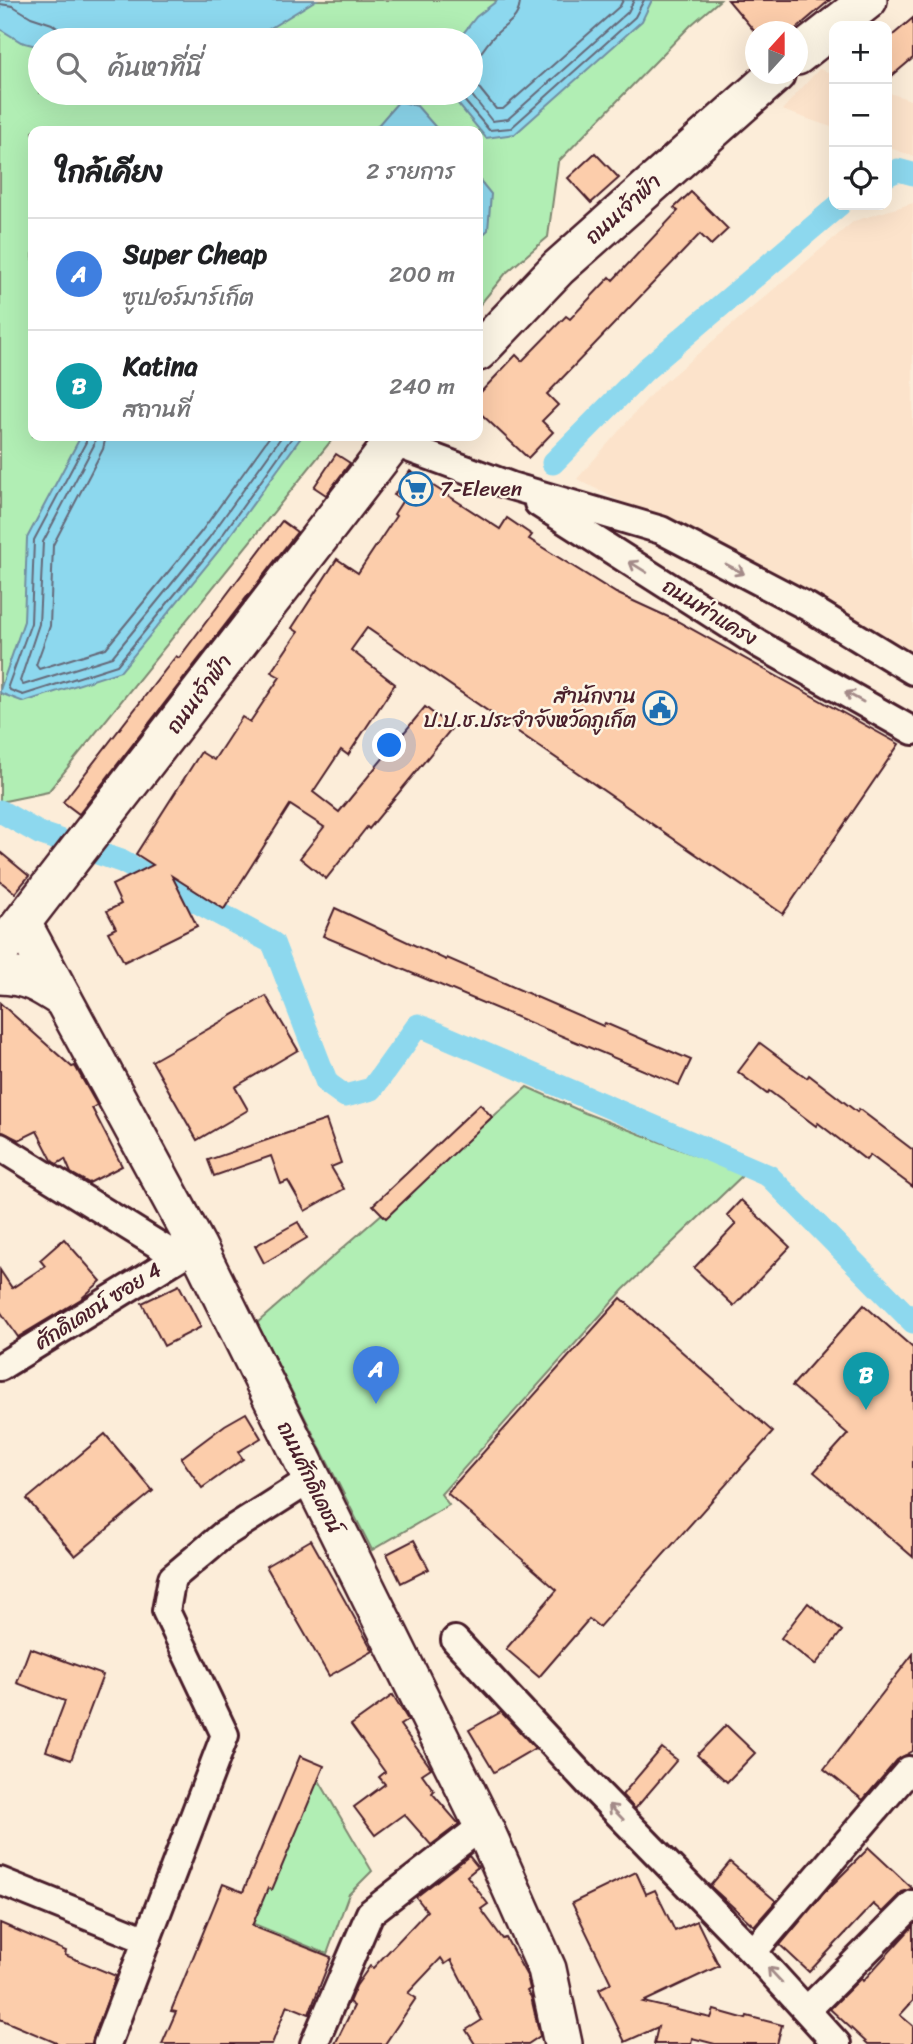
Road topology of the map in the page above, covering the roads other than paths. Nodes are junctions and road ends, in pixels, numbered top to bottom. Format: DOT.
graph roads {
  1 [pos="868,0"];
  2 [pos="842,21"];
  3 [pos="829,32"];
  4 [pos="808,48"];
  5 [pos="765,84"];
  6 [pos="483,347"];
  7 [pos="393,441"];
  8 [pos="400,441"];
  9 [pos="511,486"];
  10 [pos="913,671"];
  11 [pos="913,731"];
  12 [pos="11,938"];
  13 [pos="0,975"];
  14 [pos="63,999"];
  15 [pos="0,1147"];
  16 [pos="186,1251"];
  17 [pos="0,1367"];
  18 [pos="311,1479"];
  19 [pos="455,1640"];
  20 [pos="909,1770"];
  21 [pos="483,1825"];
  22 [pos="0,1881"];
  23 [pos="913,1904"];
  24 [pos="147,1940"];
  25 [pos="753,1952"];
  26 [pos="807,2010"];
  27 [pos="107,2044"];
  28 [pos="314,2044"];
  29 [pos="563,2044"];
  30 [pos="837,2044"];
  1 -- 2 [label="main road"];
  3 -- 4 [label="main road"];
  5 -- 6 [label="main road, ถนนเจ้าฟ้า"];
  7 -- 12 [label="main road, ถนนเจ้าฟ้า"];
  8 -- 9 [label="street, ถนนท่าแครง"];
  9 -- 10 [label="street, ถนนท่าแครง, one-way"];
  11 -- 9 [label="street, ถนนท่าแครง, one-way"];
  12 -- 14 [label="main road, ถนนศักดิเดชน์"];
  13 -- 14 [label="main road"];
  14 -- 16 [label="main road, ถนนศักดิเดชน์"];
  15 -- 16 [label="street"];
  16 -- 17 [label="street, ศักดิเดชน์ ซอย 4"];
  16 -- 18 [label="main road, ถนนศักดิเดชน์"];
  18 -- 21 [label="main road, ถนนศักดิเดชน์"];
  18 -- 24 [label="street"];
  25 -- 19 [label="street, one-way"];
  20 -- 25 [label="street"];
  21 -- 28 [label="street"];
  21 -- 29 [label="main road, ถนนศักดิเดชน์"];
  22 -- 24 [label="street"];
  23 -- 26 [label="street"];
  24 -- 27 [label="street"];
  26 -- 25 [label="street, one-way"];
  26 -- 30 [label="street"];
}
